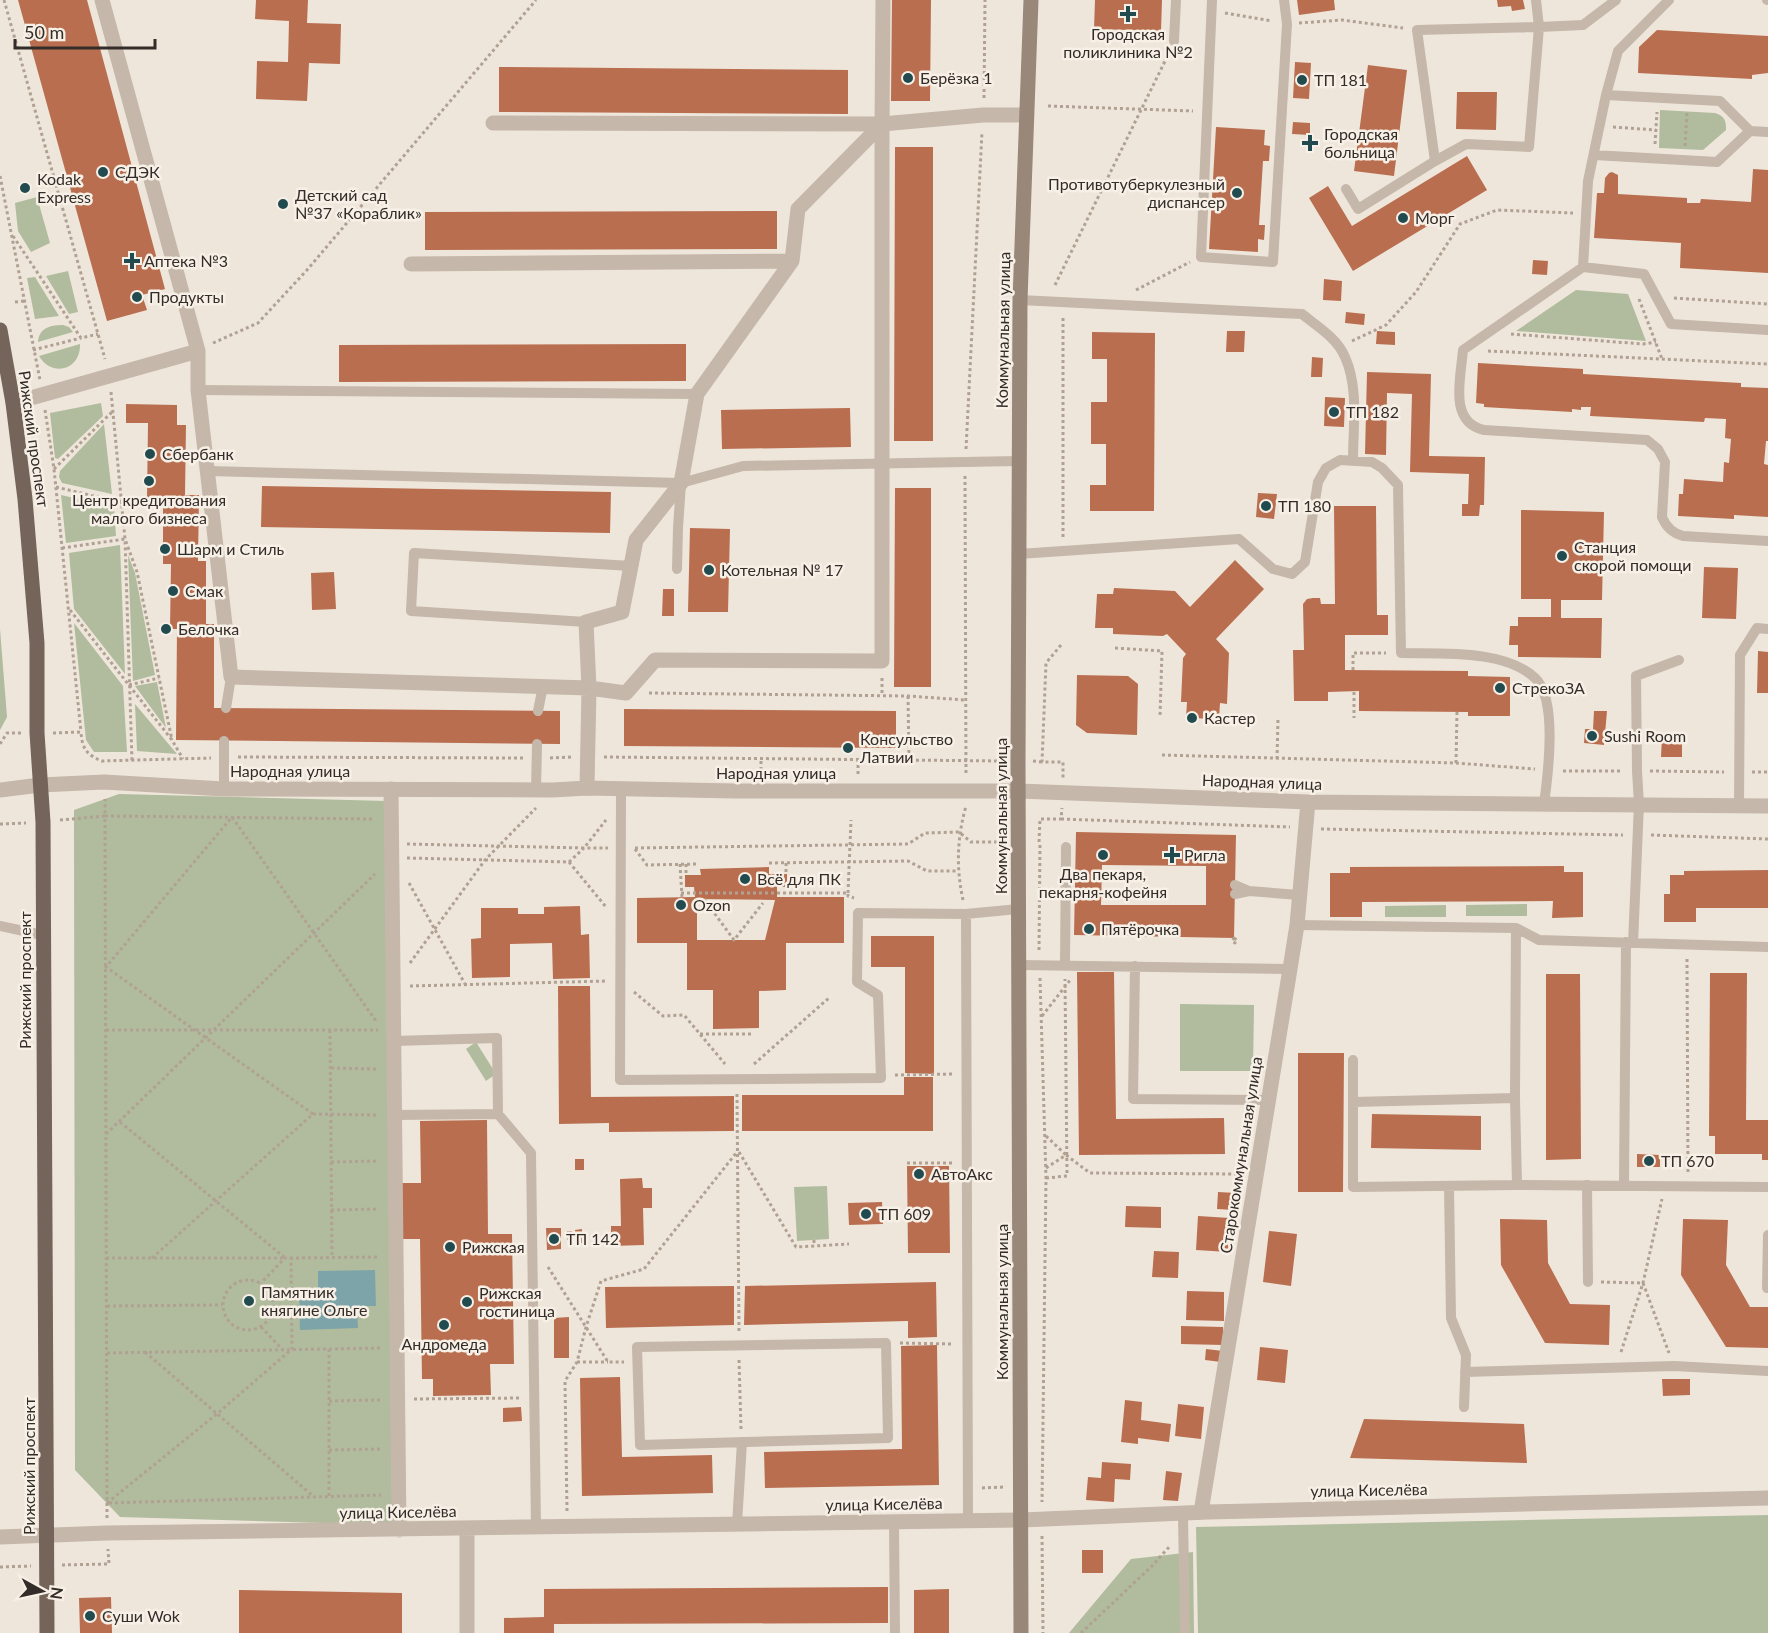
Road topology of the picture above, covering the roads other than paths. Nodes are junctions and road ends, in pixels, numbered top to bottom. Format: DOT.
graph roads {
  1 [pos="102,0"];
  2 [pos="883,0"];
  3 [pos="1031,0"];
  4 [pos="1176,0"];
  5 [pos="1284,0"];
  6 [pos="1536,0"];
  7 [pos="1616,0"];
  8 [pos="1670,0"];
  9 [pos="1212,6"];
  10 [pos="1539,27"];
  11 [pos="1174,41"];
  12 [pos="1606,95"];
  13 [pos="1026,116"];
  14 [pos="493,123"];
  15 [pos="882,124"];
  16 [pos="1750,131"];
  17 [pos="1768,132"];
  18 [pos="1594,155"];
  19 [pos="1435,161"];
  20 [pos="1346,189"];
  21 [pos="792,261"];
  22 [pos="411,264"];
  23 [pos="1583,267"];
  24 [pos="1020,300"];
  25 [pos="0,330"];
  26 [pos="1768,330"];
  27 [pos="198,351"];
  28 [pos="198,390"];
  29 [pos="697,394"];
  30 [pos="14,403"];
  31 [pos="1353,460"];
  32 [pos="1019,461"];
  33 [pos="882,464"];
  34 [pos="208,471"];
  35 [pos="681,483"];
  36 [pos="1768,541"];
  37 [pos="1019,554"];
  38 [pos="631,566"];
  39 [pos="677,569"];
  40 [pos="586,622"];
  41 [pos="1768,629"];
  42 [pos="1679,660"];
  43 [pos="231,677"];
  44 [pos="543,686"];
  45 [pos="589,688"];
  46 [pos="226,708"];
  47 [pos="538,711"];
  48 [pos="224,741"];
  49 [pos="537,744"];
  50 [pos="40,785"];
  51 [pos="587,788"];
  52 [pos="225,789"];
  53 [pos="391,789"];
  54 [pos="0,790"];
  55 [pos="1019,790"];
  56 [pos="621,795"];
  57 [pos="538,796"];
  58 [pos="1308,802"];
  59 [pos="1544,804"];
  60 [pos="1640,804"];
  61 [pos="1739,806"];
  62 [pos="1768,806"];
  63 [pos="1066,847"];
  64 [pos="1235,890"];
  65 [pos="1299,895"];
  66 [pos="1019,909"];
  67 [pos="966,914"];
  68 [pos="1297,925"];
  69 [pos="0,926"];
  70 [pos="1516,928"];
  71 [pos="42,935"];
  72 [pos="1630,942"];
  73 [pos="1768,946"];
  74 [pos="1020,965"];
  75 [pos="1065,965"];
  76 [pos="1135,966"];
  77 [pos="1290,969"];
  78 [pos="394,1041"];
  79 [pos="1353,1060"];
  80 [pos="1515,1098"];
  81 [pos="1268,1100"];
  82 [pos="1353,1102"];
  83 [pos="498,1114"];
  84 [pos="389,1115"];
  85 [pos="1517,1185"];
  86 [pos="1587,1185"];
  87 [pos="1449,1186"];
  88 [pos="1624,1186"];
  89 [pos="1768,1187"];
  90 [pos="1768,1235"];
  91 [pos="1588,1282"];
  92 [pos="1767,1288"];
  93 [pos="1768,1371"];
  94 [pos="1465,1372"];
  95 [pos="1464,1407"];
  96 [pos="742,1442"];
  97 [pos="1768,1498"];
  98 [pos="1201,1512"];
  99 [pos="1183,1514"];
  100 [pos="1022,1520"];
  101 [pos="968,1521"];
  102 [pos="894,1522"];
  103 [pos="736,1524"];
  104 [pos="536,1528"];
  105 [pos="467,1529"];
  106 [pos="399,1530"];
  107 [pos="47,1535"];
  108 [pos="0,1537"];
  109 [pos="47,1633"];
  110 [pos="467,1633"];
  111 [pos="895,1633"];
  112 [pos="1021,1633"];
  113 [pos="1185,1633"];
  1 -- 27 [label="street"];
  2 -- 15 [label="street"];
  3 -- 13 [label="main road, Коммунальная улица"];
  4 -- 11 [label="lane"];
  5 -- 9 [label="lane"];
  6 -- 10 [label="lane"];
  7 -- 10 [label="lane"];
  8 -- 12 [label="lane"];
  10 -- 19 [label="lane"];
  10 -- 19 [label="lane"];
  12 -- 16 [label="lane"];
  12 -- 18 [label="lane"];
  13 -- 15 [label="street"];
  13 -- 24 [label="main road, Коммунальная улица"];
  14 -- 15 [label="street"];
  15 -- 21 [label="street"];
  15 -- 33 [label="street"];
  16 -- 17 [label="lane"];
  16 -- 18 [label="lane"];
  18 -- 23 [label="lane"];
  19 -- 20 [label="lane"];
  21 -- 22 [label="street"];
  21 -- 29 [label="street"];
  23 -- 26 [label="lane"];
  23 -- 36 [label="lane"];
  24 -- 31 [label="lane"];
  24 -- 32 [label="main road, Коммунальная улица"];
  25 -- 30 [label="main road, Рижский проспект"];
  27 -- 28 [label="street"];
  27 -- 30 [label="street"];
  28 -- 29 [label="lane"];
  28 -- 34 [label="street"];
  29 -- 35 [label="street"];
  30 -- 50 [label="main road, Рижский проспект"];
  31 -- 37 [label="lane"];
  31 -- 59 [label="lane"];
  32 -- 33 [label="lane"];
  32 -- 37 [label="main road, Коммунальная улица"];
  33 -- 35 [label="lane"];
  33 -- 45 [label="street"];
  34 -- 35 [label="lane"];
  34 -- 43 [label="street"];
  35 -- 38 [label="street"];
  35 -- 39 [label="lane"];
  37 -- 55 [label="main road, Коммунальная улица"];
  38 -- 40 [label="street"];
  38 -- 40 [label="lane"];
  40 -- 45 [label="street"];
  41 -- 61 [label="lane"];
  42 -- 60 [label="lane"];
  43 -- 44 [label="street"];
  43 -- 46 [label="lane"];
  44 -- 45 [label="street"];
  44 -- 47 [label="lane"];
  45 -- 51 [label="street"];
  48 -- 52 [label="lane"];
  49 -- 57 [label="lane"];
  50 -- 52 [label="street, Народная улица"];
  50 -- 54 [label="street, Народная улица"];
  50 -- 71 [label="main road, Рижский проспект"];
  51 -- 56 [label="street, Народная улица"];
  51 -- 57 [label="street, Народная улица"];
  52 -- 53 [label="street, Народная улица"];
  53 -- 57 [label="street, Народная улица"];
  53 -- 78 [label="street"];
  55 -- 56 [label="street, Народная улица"];
  55 -- 58 [label="street, Народная улица"];
  55 -- 66 [label="main road, Коммунальная улица"];
  56 -- 67 [label="lane"];
  58 -- 59 [label="street, Народная улица"];
  58 -- 65 [label="street, Старокоммунальная улица"];
  59 -- 60 [label="street, Народная улица"];
  60 -- 61 [label="street, Народная улица"];
  60 -- 72 [label="lane"];
  61 -- 62 [label="street, Народная улица"];
  63 -- 75 [label="lane"];
  64 -- 65 [label="lane"];
  65 -- 68 [label="street, Старокоммунальная улица"];
  66 -- 67 [label="lane"];
  66 -- 74 [label="main road, Коммунальная улица"];
  67 -- 101 [label="lane"];
  68 -- 70 [label="lane"];
  68 -- 77 [label="street, Старокоммунальная улица"];
  69 -- 71 [label="lane"];
  70 -- 72 [label="lane"];
  70 -- 80 [label="lane"];
  71 -- 107 [label="main road, Рижский проспект"];
  72 -- 73 [label="lane"];
  72 -- 88 [label="lane"];
  74 -- 75 [label="lane"];
  74 -- 100 [label="main road, Коммунальная улица"];
  75 -- 76 [label="lane"];
  76 -- 77 [label="lane"];
  76 -- 81 [label="lane"];
  77 -- 81 [label="street, Старокоммунальная улица"];
  78 -- 83 [label="lane"];
  78 -- 84 [label="street"];
  79 -- 82 [label="lane"];
  80 -- 82 [label="lane"];
  80 -- 85 [label="lane"];
  81 -- 98 [label="street, Старокоммунальная улица"];
  82 -- 87 [label="lane"];
  83 -- 84 [label="lane"];
  83 -- 104 [label="lane"];
  84 -- 106 [label="street"];
  85 -- 86 [label="lane"];
  85 -- 87 [label="lane"];
  86 -- 88 [label="lane"];
  86 -- 91 [label="lane"];
  87 -- 94 [label="lane"];
  88 -- 89 [label="lane"];
  90 -- 92 [label="lane"];
  93 -- 94 [label="lane"];
  94 -- 95 [label="lane"];
  96 -- 96 [label="lane"];
  96 -- 103 [label="lane"];
  97 -- 98 [label="street, улица Киселёва"];
  98 -- 99 [label="street, улица Киселёва"];
  99 -- 100 [label="street, улица Киселёва"];
  99 -- 113 [label="lane"];
  100 -- 101 [label="street, улица Киселёва"];
  100 -- 112 [label="main road, Коммунальная улица"];
  101 -- 102 [label="street, улица Киселёва"];
  102 -- 103 [label="street, улица Киселёва"];
  102 -- 111 [label="lane"];
  103 -- 104 [label="street, улица Киселёва"];
  104 -- 105 [label="street, улица Киселёва"];
  105 -- 106 [label="street, улица Киселёва"];
  105 -- 110 [label="street"];
  106 -- 107 [label="street, улица Киселёва"];
  107 -- 108 [label="street, улица Киселёва"];
  107 -- 109 [label="main road, Рижский проспект"];
}
